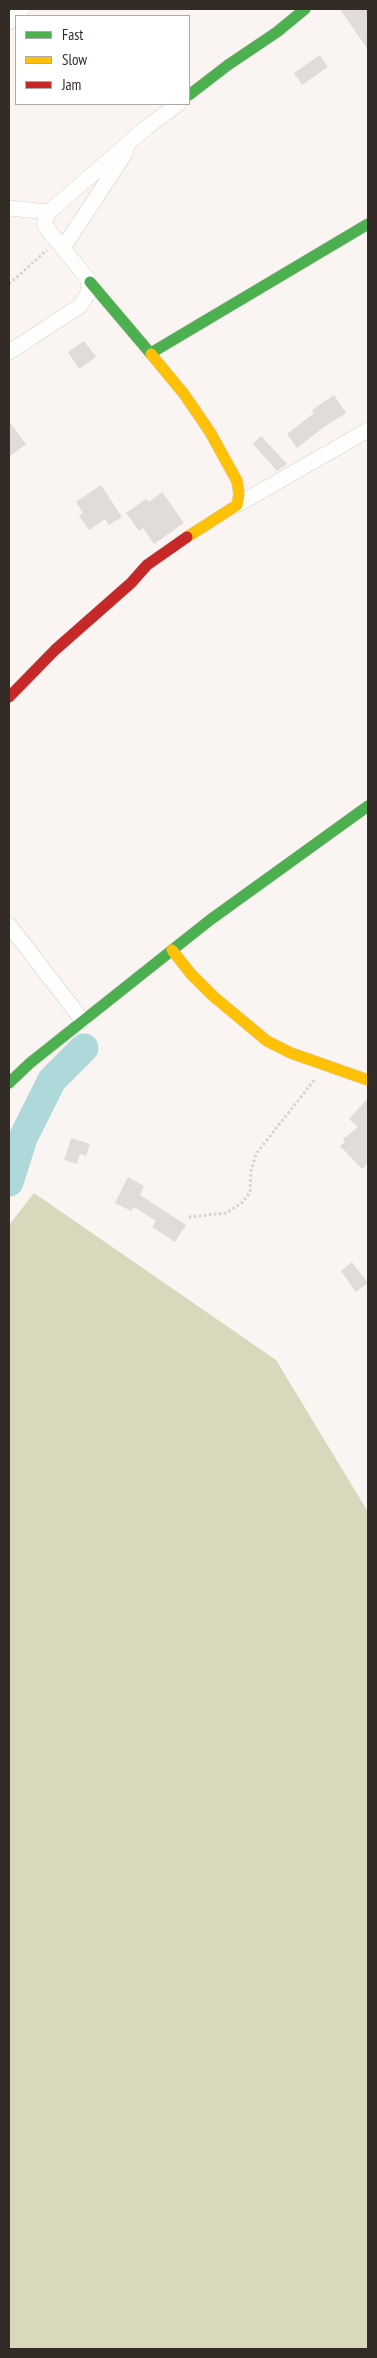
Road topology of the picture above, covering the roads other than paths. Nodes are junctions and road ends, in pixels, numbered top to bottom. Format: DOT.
graph roads {
  1 [pos="304,9"];
  2 [pos="190,95"];
  3 [pos="177,105"];
  4 [pos="136,137"];
  5 [pos="9,208"];
  6 [pos="49,212"];
  7 [pos="368,224"];
  8 [pos="63,248"];
  9 [pos="90,282"];
  10 [pos="9,352"];
  11 [pos="151,354"];
  12 [pos="368,430"];
  13 [pos="237,504"];
  14 [pos="9,697"];
  15 [pos="368,806"];
  16 [pos="9,926"];
  17 [pos="172,950"];
  18 [pos="83,1021"];
  19 [pos="368,1080"];
  20 [pos="9,1084"];
  1 -- 2 [label="street"];
  3 -- 4 [label="street"];
  4 -- 6 [label="street"];
  4 -- 8 [label="street"];
  5 -- 6 [label="street"];
  6 -- 8 [label="street"];
  7 -- 11 [label="street"];
  8 -- 9 [label="street"];
  9 -- 10 [label="street"];
  9 -- 11 [label="street"];
  11 -- 13 [label="street"];
  12 -- 13 [label="street"];
  13 -- 14 [label="street"];
  15 -- 17 [label="street"];
  16 -- 18 [label="street"];
  17 -- 18 [label="street"];
  17 -- 19 [label="street"];
  18 -- 20 [label="street"];
}
